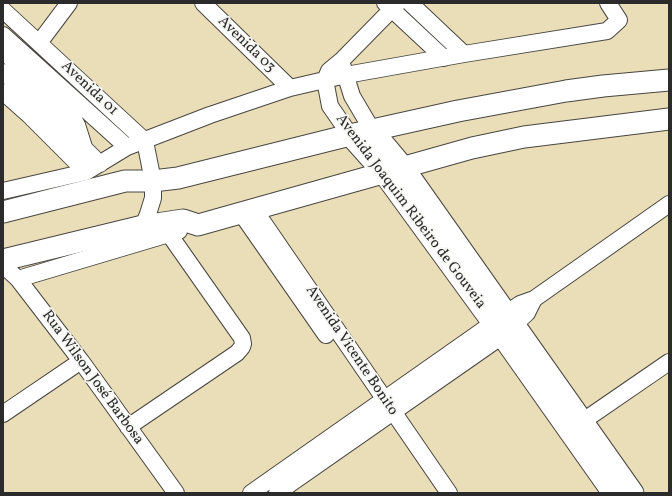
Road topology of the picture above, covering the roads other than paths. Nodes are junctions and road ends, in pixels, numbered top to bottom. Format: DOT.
graph roads {
  1 [pos="69,3"];
  2 [pos="202,3"];
  3 [pos="410,3"];
  4 [pos="608,3"];
  5 [pos="392,5"];
  6 [pos="3,10"];
  7 [pos="3,35"];
  8 [pos="39,43"];
  9 [pos="9,51"];
  10 [pos="464,54"];
  11 [pos="444,58"];
  12 [pos="343,68"];
  13 [pos="3,72"];
  14 [pos="325,80"];
  15 [pos="669,80"];
  16 [pos="290,88"];
  17 [pos="3,92"];
  18 [pos="34,110"];
  19 [pos="669,119"];
  20 [pos="372,130"];
  21 [pos="350,135"];
  22 [pos="145,141"];
  23 [pos="127,148"];
  24 [pos="84,149"];
  25 [pos="100,164"];
  26 [pos="403,166"];
  27 [pos="86,172"];
  28 [pos="383,172"];
  29 [pos="153,181"];
  30 [pos="3,191"];
  31 [pos="669,204"];
  32 [pos="248,211"];
  33 [pos="3,212"];
  34 [pos="198,225"];
  35 [pos="143,226"];
  36 [pos="169,234"];
  37 [pos="3,260"];
  38 [pos="3,266"];
  39 [pos="18,279"];
  40 [pos="504,324"];
  41 [pos="81,361"];
  42 [pos="669,362"];
  43 [pos="433,364"];
  44 [pos="443,378"];
  45 [pos="384,409"];
  46 [pos="3,414"];
  47 [pos="576,426"];
  48 [pos="128,427"];
  49 [pos="264,491"];
  50 [pos="176,493"];
  51 [pos="436,493"];
  52 [pos="449,493"];
  53 [pos="613,493"];
  54 [pos="633,493"];
  1 -- 8 [label="street"];
  2 -- 16 [label="street, Avenida 03"];
  3 -- 10 [label="street"];
  4 -- 10 [label="street"];
  5 -- 11 [label="street"];
  5 -- 12 [label="street"];
  6 -- 8 [label="street, Avenida 01"];
  7 -- 9 [label="street"];
  8 -- 22 [label="street, Avenida 01"];
  9 -- 23 [label="street"];
  9 -- 24 [label="street"];
  10 -- 11 [label="street"];
  11 -- 12 [label="street"];
  12 -- 14 [label="street"];
  12 -- 20 [label="street, Avenida Joaquim Ribeiro de Gouveia"];
  13 -- 18 [label="street"];
  14 -- 16 [label="street"];
  14 -- 21 [label="street, Avenida Joaquim Ribeiro de Gouveia"];
  15 -- 20 [label="main road"];
  16 -- 22 [label="street"];
  17 -- 18 [label="street"];
  18 -- 24 [label="street"];
  18 -- 27 [label="street"];
  19 -- 26 [label="main road"];
  20 -- 21 [label="main road"];
  20 -- 26 [label="main road, Avenida Joaquim Ribeiro de Gouveia"];
  21 -- 28 [label="main road, Avenida Joaquim Ribeiro de Gouveia"];
  21 -- 29 [label="main road"];
  22 -- 23 [label="street"];
  22 -- 29 [label="street"];
  23 -- 25 [label="street"];
  24 -- 25 [label="street"];
  25 -- 27 [label="street"];
  26 -- 28 [label="main road"];
  26 -- 40 [label="main road, Avenida Joaquim Ribeiro de Gouveia"];
  27 -- 30 [label="street"];
  28 -- 32 [label="main road"];
  28 -- 40 [label="main road, Avenida Joaquim Ribeiro de Gouveia"];
  29 -- 33 [label="main road"];
  29 -- 35 [label="street"];
  31 -- 40 [label="street"];
  32 -- 34 [label="main road"];
  32 -- 45 [label="street, Avenida Vicente Bonito"];
  34 -- 35 [label="main road"];
  34 -- 36 [label="street"];
  35 -- 37 [label="main road"];
  36 -- 39 [label="street"];
  36 -- 48 [label="street"];
  38 -- 39 [label="street, Rua Wilson José Barbosa"];
  39 -- 41 [label="street, Rua Wilson José Barbosa"];
  40 -- 43 [label="street"];
  40 -- 44 [label="street"];
  40 -- 47 [label="main road, Avenida Joaquim Ribeiro de Gouveia"];
  41 -- 46 [label="street"];
  41 -- 48 [label="street, Rua Wilson José Barbosa"];
  42 -- 47 [label="street"];
  43 -- 44 [label="street"];
  43 -- 45 [label="street"];
  44 -- 45 [label="street"];
  45 -- 49 [label="street"];
  45 -- 51 [label="street, Avenida Vicente Bonito"];
  45 -- 52 [label="street, Avenida Vicente Bonito"];
  47 -- 53 [label="main road, Avenida Joaquim Ribeiro de Gouveia"];
  47 -- 54 [label="main road, Avenida Joaquim Ribeiro de Gouveia"];
  48 -- 50 [label="street, Rua Wilson José Barbosa"];
}
